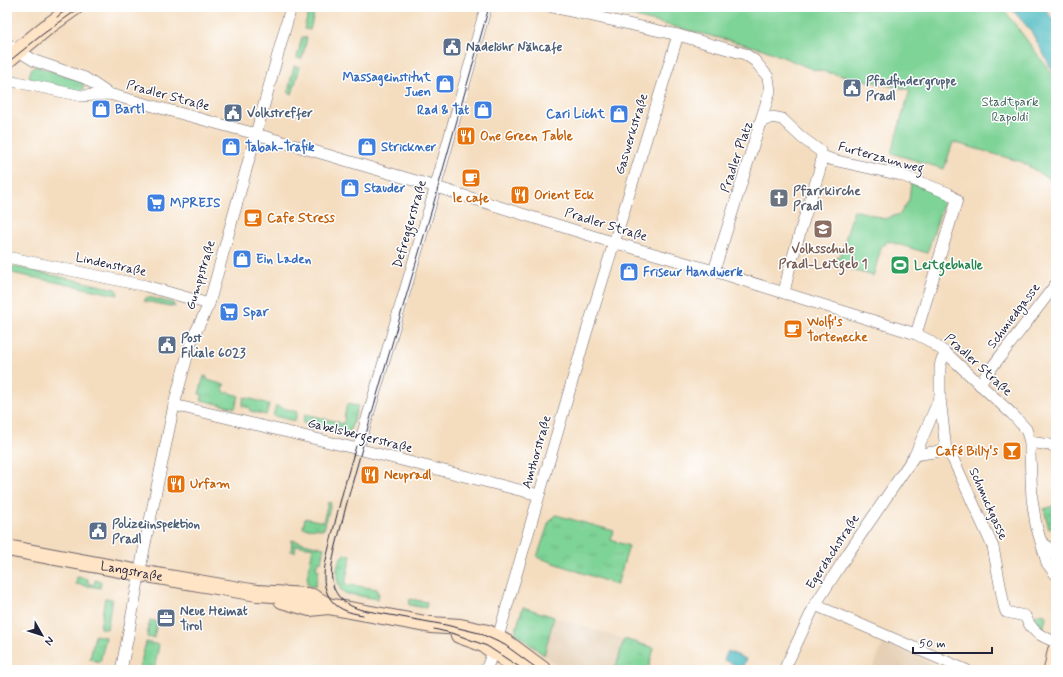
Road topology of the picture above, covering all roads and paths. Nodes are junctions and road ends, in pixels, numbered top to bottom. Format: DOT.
graph roads {
  1 [pos="75,7"];
  2 [pos="291,7"];
  3 [pos="486,7"];
  4 [pos="552,7"];
  5 [pos="678,35"];
  6 [pos="11,51"];
  7 [pos="7,73"];
  8 [pos="12,82"];
  9 [pos="109,94"];
  10 [pos="761,122"];
  11 [pos="256,134"];
  12 [pos="822,156"];
  13 [pos="435,187"];
  14 [pos="614,242"];
  15 [pos="7,257"];
  16 [pos="714,271"];
  17 [pos="1056,284"];
  18 [pos="784,293"];
  19 [pos="209,304"];
  20 [pos="916,334"];
  21 [pos="946,353"];
  22 [pos="980,385"];
  23 [pos="940,397"];
  24 [pos="174,405"];
  25 [pos="1030,442"];
  26 [pos="1056,446"];
  27 [pos="358,449"];
  28 [pos="946,450"];
  29 [pos="915,455"];
  30 [pos="540,495"];
  31 [pos="1040,539"];
  32 [pos="7,548"];
  33 [pos="1056,556"];
  34 [pos="140,573"];
  35 [pos="1056,575"];
  36 [pos="816,606"];
  37 [pos="1056,642"];
  38 [pos="496,644"];
  39 [pos="1056,650"];
  40 [pos="1053,669"];
  41 [pos="121,670"];
  42 [pos="486,670"];
  43 [pos="522,670"];
  44 [pos="543,670"];
  45 [pos="784,670"];
  46 [pos="966,670"];
  1 -- 6 [label="street"];
  2 -- 11 [label="street, Gumppstraße"];
  3 -- 13 [label="street, Defreggerstraße"];
  4 -- 5 [label="street"];
  5 -- 10 [label="street"];
  5 -- 14 [label="street, Gaswerkstraße"];
  6 -- 9 [label="street, Pradler Straße"];
  7 -- 8 [label="street, Pradler Straße"];
  8 -- 9 [label="street, Pradler Straße"];
  9 -- 11 [label="street, Pradler Straße"];
  10 -- 12 [label="street, Pradler Platz"];
  10 -- 16 [label="street, Pradler Platz"];
  11 -- 13 [label="street, Pradler Straße"];
  11 -- 19 [label="street, Gumppstraße"];
  12 -- 18 [label="street"];
  12 -- 20 [label="street, Furterzaunweg"];
  13 -- 14 [label="street, Pradler Straße"];
  13 -- 27 [label="street, Defreggerstraße"];
  14 -- 16 [label="street, Pradler Straße"];
  14 -- 30 [label="street, Amthorstraße"];
  15 -- 19 [label="street, Lindenstraße"];
  16 -- 18 [label="street, Pradler Straße"];
  17 -- 22 [label="street, Schmiedgasse"];
  18 -- 20 [label="street, Pradler Straße"];
  19 -- 24 [label="street, Gumppstraße"];
  20 -- 21 [label="street, Pradler Straße"];
  21 -- 22 [label="street, Pradler Straße"];
  21 -- 23 [label="street, Egerdachstraße"];
  22 -- 25 [label="street, Pradler Straße"];
  23 -- 28 [label="street, Schmuckgasse"];
  23 -- 29 [label="street, Egerdachstraße"];
  24 -- 27 [label="street, Gabelsbergerstraße"];
  24 -- 34 [label="street, Gumppstraße"];
  25 -- 26 [label="street"];
  25 -- 31 [label="street"];
  27 -- 30 [label="street, Gabelsbergerstraße"];
  28 -- 29 [label="street"];
  28 -- 37 [label="street, Schmuckgasse"];
  29 -- 36 [label="street, Egerdachstraße"];
  30 -- 38 [label="street, Amthorstraße"];
  31 -- 33 [label="street"];
  31 -- 35 [label="street"];
  32 -- 34 [label="street, Langstraße"];
  34 -- 38 [label="street, Langstraße"];
  34 -- 41 [label="street, Gumppstraße"];
  36 -- 45 [label="street, Egerdachstraße"];
  36 -- 46 [label="street"];
  38 -- 42 [label="street, Amthorstraße"];
  38 -- 43 [label="street"];
  38 -- 44 [label="street"];
  39 -- 40 [label="street"];
}
